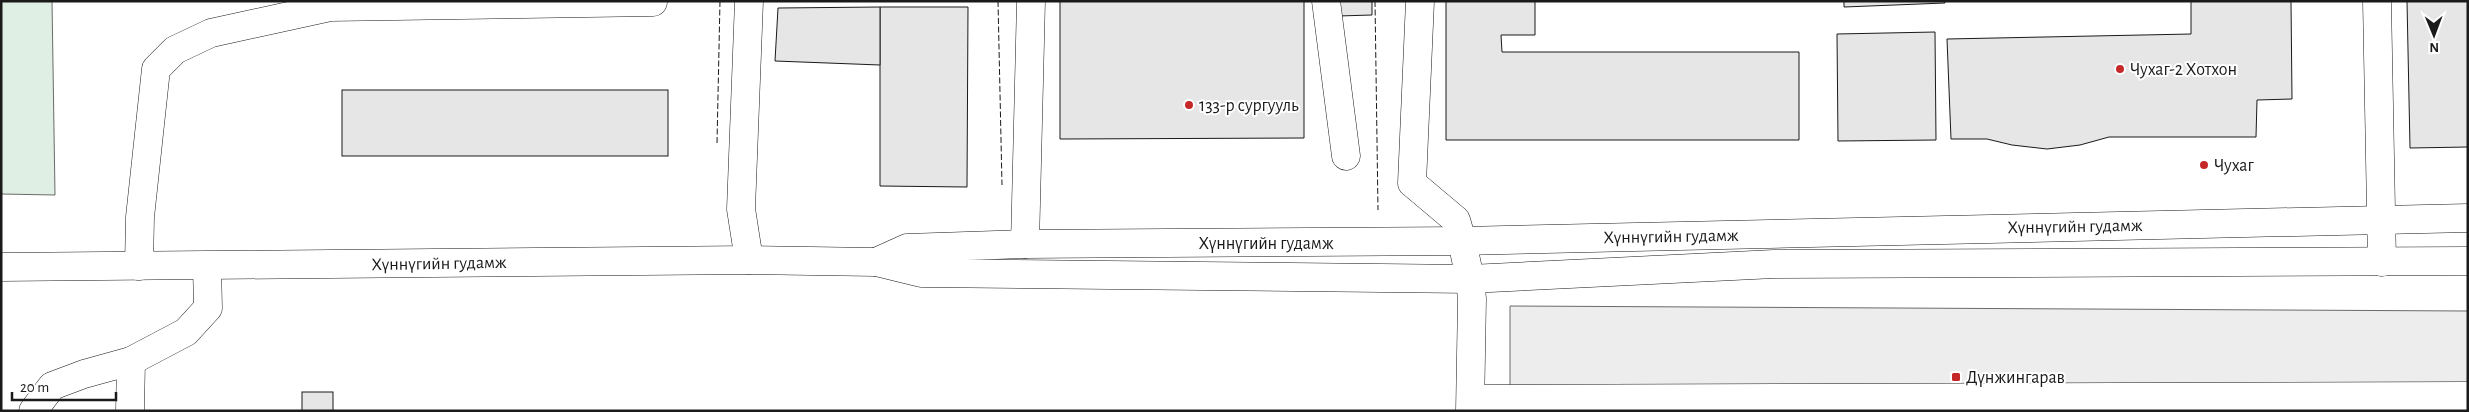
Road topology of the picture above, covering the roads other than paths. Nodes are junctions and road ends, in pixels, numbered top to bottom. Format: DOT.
graph roads {
  1 [pos="748,1"];
  2 [pos="1031,1"];
  3 [pos="1326,1"];
  4 [pos="1420,1"];
  5 [pos="2377,1"];
  6 [pos="652,2"];
  7 [pos="1346,156"];
  8 [pos="2468,218"];
  9 [pos="2381,219"];
  10 [pos="1462,241"];
  11 [pos="1025,244"];
  12 [pos="748,260"];
  13 [pos="2468,261"];
  14 [pos="876,262"];
  15 [pos="2382,262"];
  16 [pos="139,266"];
  17 [pos="207,266"];
  18 [pos="1,268"];
  19 [pos="1470,279"];
  20 [pos="131,361"];
  21 [pos="2468,396"];
  22 [pos="1471,405"];
  23 [pos="32,411"];
  24 [pos="130,411"];
  1 -- 12 [label="main road"];
  2 -- 11 [label="main road"];
  3 -- 7 [label="main road"];
  4 -- 10 [label="main road"];
  5 -- 9 [label="main road"];
  6 -- 16 [label="main road"];
  8 -- 9 [label="main road, Хүннүгийн гудамж"];
  9 -- 10 [label="main road, Хүннүгийн гудамж"];
  9 -- 15 [label="main road"];
  10 -- 11 [label="main road, Хүннүгийн гудамж"];
  10 -- 19 [label="main road"];
  11 -- 14 [label="main road, Хүннүгийн гудамж"];
  12 -- 14 [label="main road, Хүннүгийн гудамж"];
  12 -- 17 [label="main road, Хүннүгийн гудамж"];
  13 -- 15 [label="main road, Хүннүгийн гудамж"];
  14 -- 19 [label="main road, Хүннүгийн гудамж"];
  15 -- 19 [label="main road, Хүннүгийн гудамж"];
  16 -- 17 [label="main road, Хүннүгийн гудамж"];
  16 -- 18 [label="main road, Хүннүгийн гудамж"];
  17 -- 20 [label="main road"];
  19 -- 22 [label="main road"];
  20 -- 23 [label="main road"];
  20 -- 24 [label="main road"];
  21 -- 22 [label="main road"];
}
